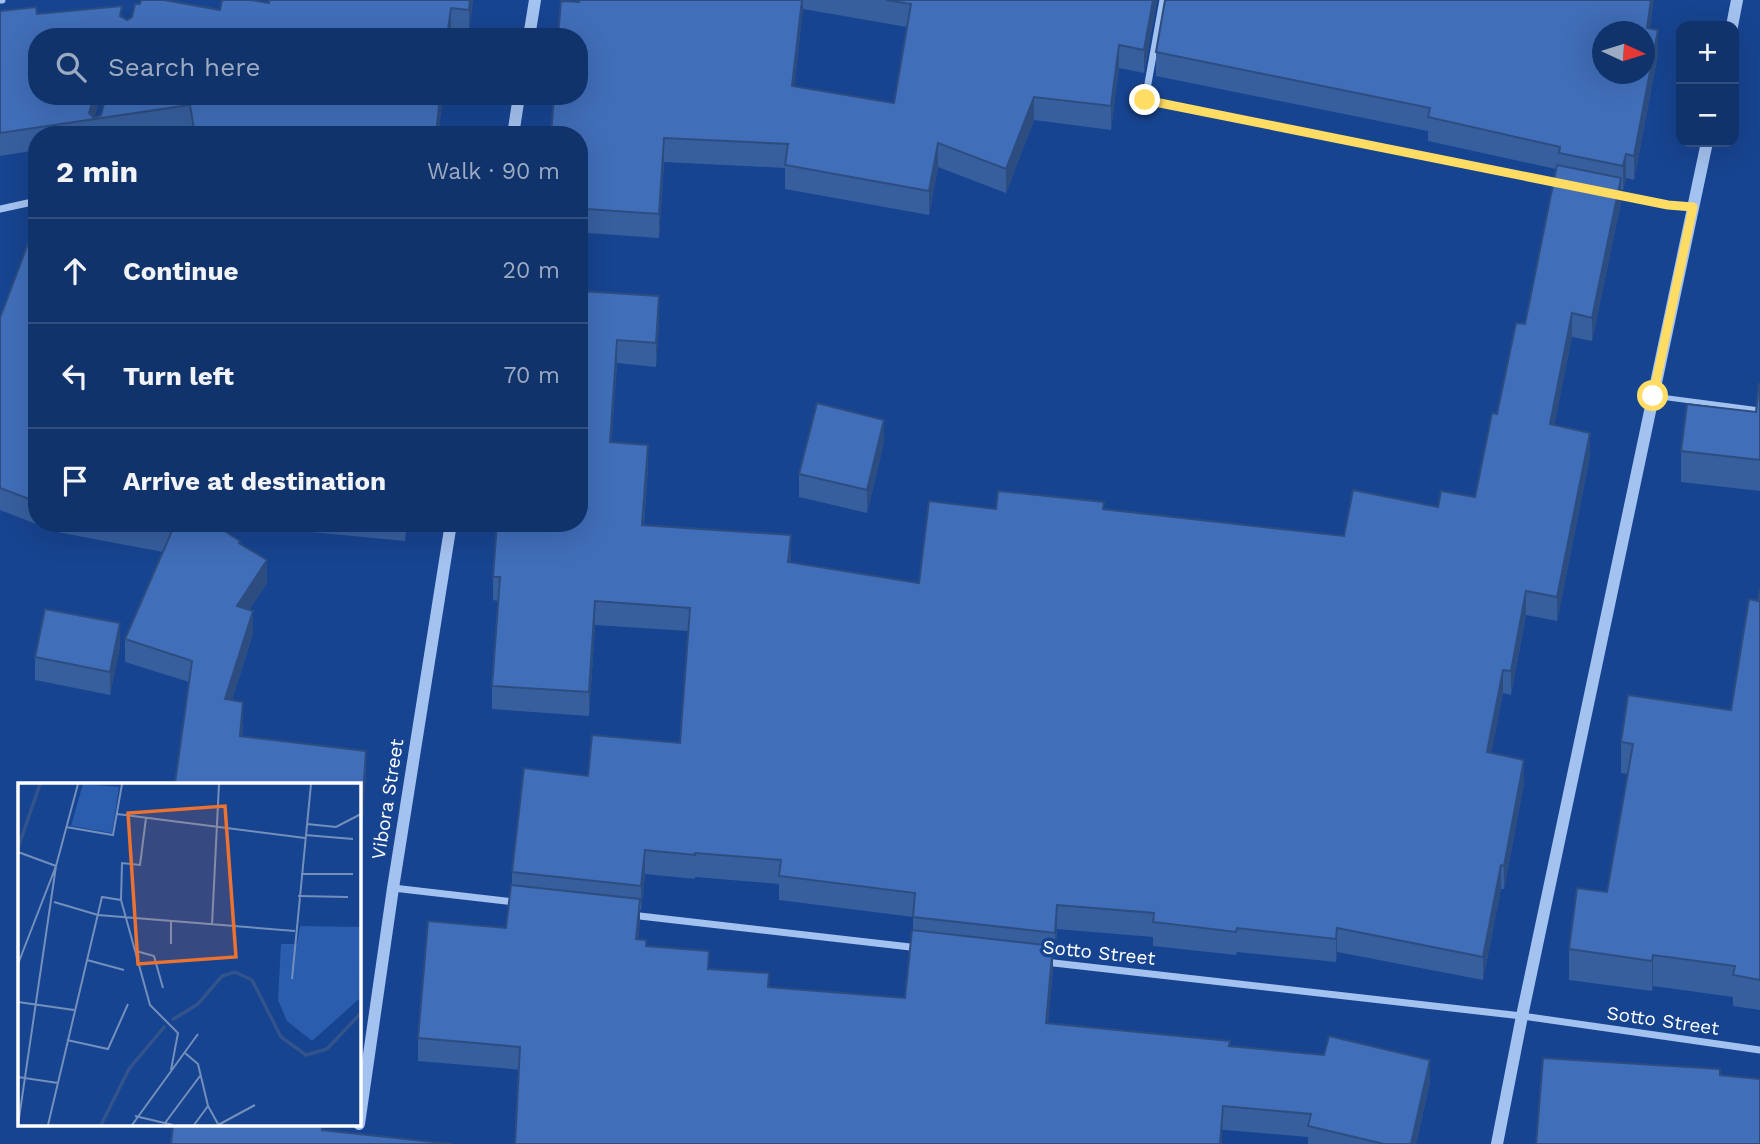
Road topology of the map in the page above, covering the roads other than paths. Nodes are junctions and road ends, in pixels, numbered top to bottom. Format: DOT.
graph roads {
  1 [pos="535,0"];
  2 [pos="1163,0"];
  3 [pos="1737,0"];
  4 [pos="1733,21"];
  5 [pos="530,28"];
  6 [pos="518,105"];
  7 [pos="514,126"];
  8 [pos="1706,147"];
  9 [pos="1574,187"];
  10 [pos="1601,192"];
  11 [pos="28,203"];
  12 [pos="1693,207"];
  13 [pos="0,209"];
  14 [pos="1653,396"];
  15 [pos="1760,410"];
  16 [pos="450,532"];
  17 [pos="393,888"];
  18 [pos="530,903"];
  19 [pos="627,914"];
  20 [pos="930,949"];
  21 [pos="1040,961"];
  22 [pos="1522,1016"];
  23 [pos="1760,1050"];
  24 [pos="360,1114"];
  25 [pos="1497,1144"];
  1 -- 5 [label="street"];
  2 -- 9 [label="street"];
  3 -- 4 [label="street"];
  6 -- 7 [label="street"];
  8 -- 12 [label="street"];
  10 -- 12 [label="street"];
  11 -- 13 [label="street"];
  12 -- 14 [label="street"];
  14 -- 15 [label="lane"];
  14 -- 22 [label="street"];
  16 -- 17 [label="street, Vibora Street"];
  17 -- 18 [label="street"];
  17 -- 24 [label="street, Vibora Street"];
  19 -- 20 [label="street"];
  21 -- 22 [label="street, Sotto Street"];
  22 -- 23 [label="street, Sotto Street"];
  22 -- 25 [label="street"];
}
